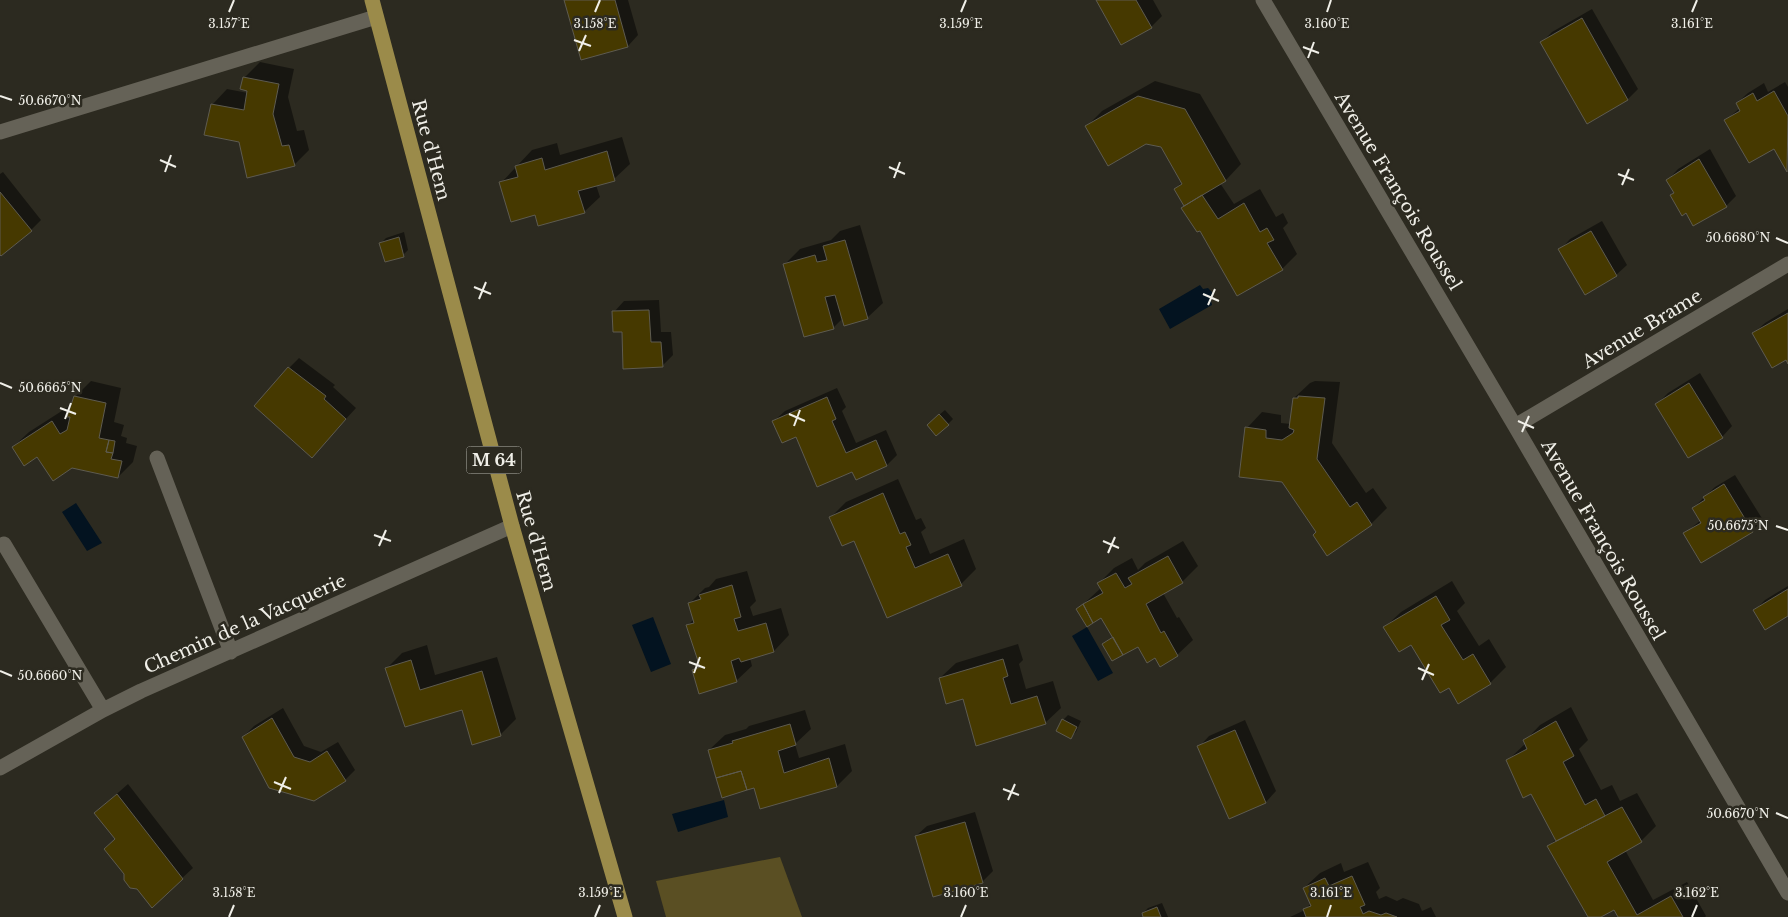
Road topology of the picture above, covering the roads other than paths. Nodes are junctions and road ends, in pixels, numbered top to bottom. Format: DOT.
graph roads {
  1 [pos="372,0"];
  2 [pos="1263,0"];
  3 [pos="376,17"];
  4 [pos="0,132"];
  5 [pos="1788,264"];
  6 [pos="1515,426"];
  7 [pos="157,458"];
  8 [pos="512,526"];
  9 [pos="4,544"];
  10 [pos="231,652"];
  11 [pos="103,710"];
  12 [pos="0,768"];
  13 [pos="1788,893"];
  14 [pos="625,917"];
  1 -- 3 [label="main road, Rue d'Hem / M 64"];
  2 -- 6 [label="street, Avenue François Roussel"];
  3 -- 4 [label="street"];
  3 -- 8 [label="main road, Rue d'Hem / M 64"];
  5 -- 6 [label="street, Avenue Brame"];
  6 -- 13 [label="street, Avenue François Roussel"];
  7 -- 10 [label="street"];
  8 -- 10 [label="street, Chemin de la Vacquerie"];
  8 -- 14 [label="main road, Rue d'Hem / M 64"];
  9 -- 11 [label="street"];
  10 -- 11 [label="street, Chemin de la Vacquerie"];
  11 -- 12 [label="street, Chemin de la Vacquerie"];
}
